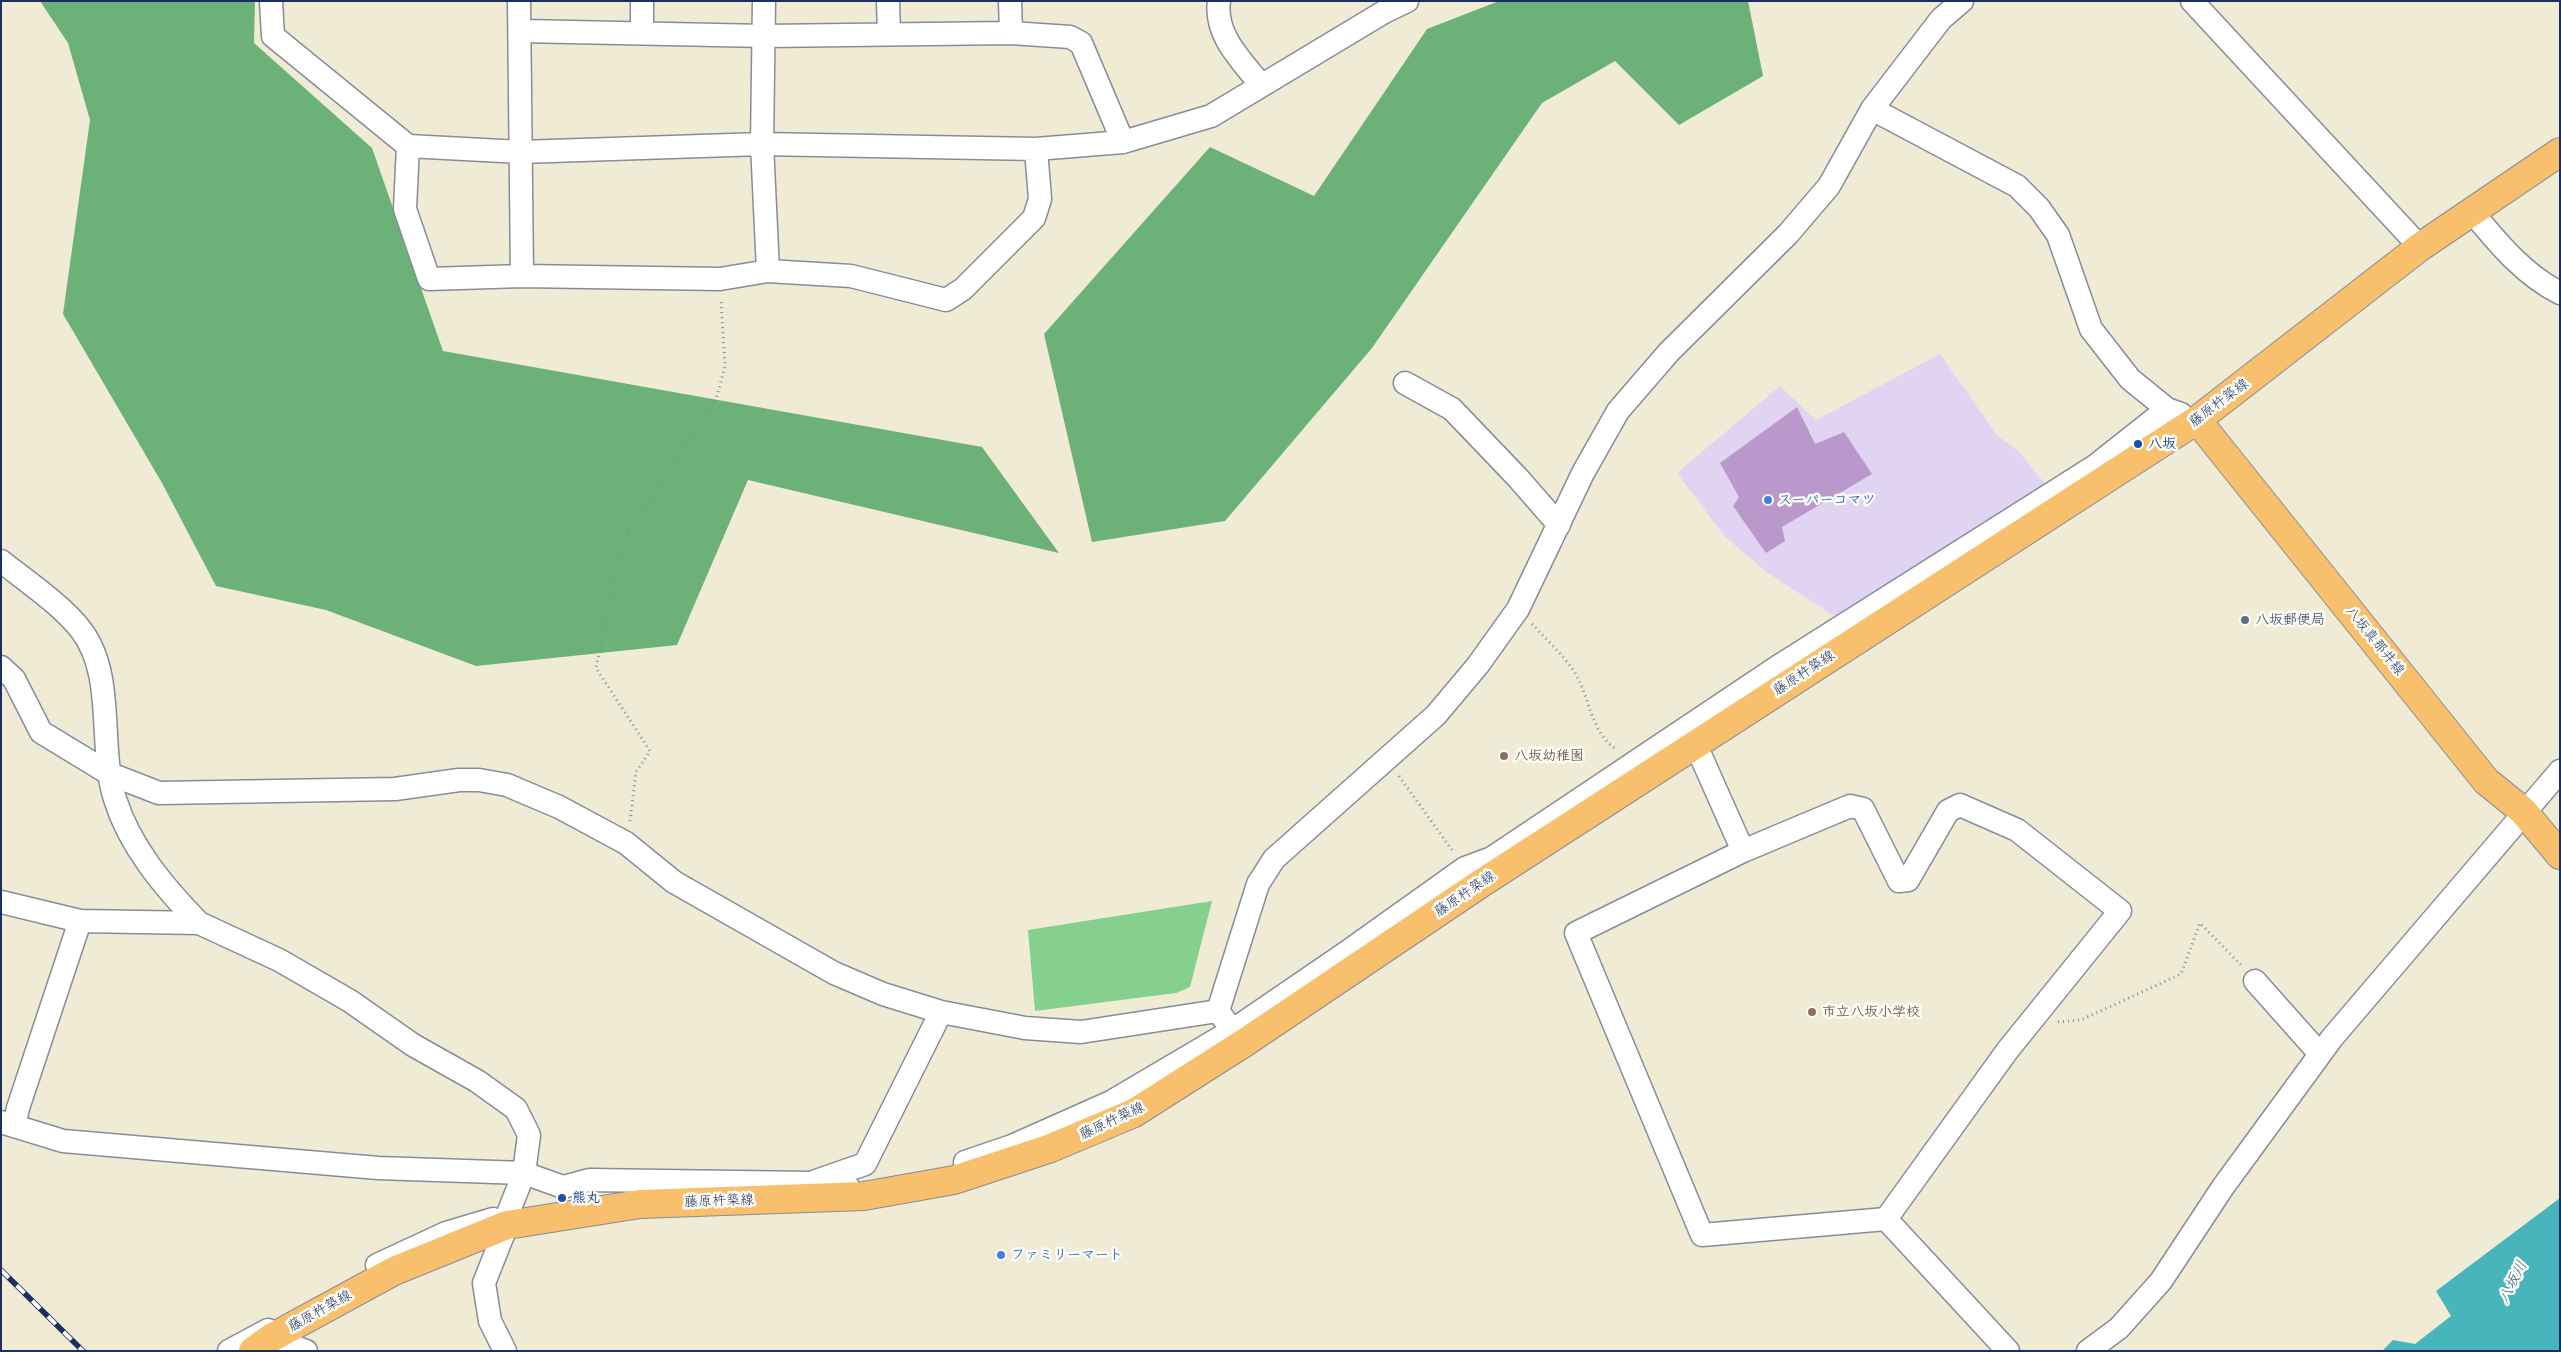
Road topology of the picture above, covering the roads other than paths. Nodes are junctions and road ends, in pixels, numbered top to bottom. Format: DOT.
graph roads {
  1 [pos="271,1"];
  2 [pos="519,1"];
  3 [pos="642,1"];
  4 [pos="764,1"];
  5 [pos="888,1"];
  6 [pos="1010,1"];
  7 [pos="1219,1"];
  8 [pos="1406,1"];
  9 [pos="1962,1"];
  10 [pos="2192,1"];
  11 [pos="521,31"];
  12 [pos="1011,33"];
  13 [pos="642,34"];
  14 [pos="889,34"];
  15 [pos="765,36"];
  16 [pos="1261,85"];
  17 [pos="1872,109"];
  18 [pos="1123,142"];
  19 [pos="762,144"];
  20 [pos="408,146"];
  21 [pos="1036,149"];
  22 [pos="521,152"];
  23 [pos="2560,152"];
  24 [pos="2473,213"];
  25 [pos="2420,247"];
  26 [pos="768,271"];
  27 [pos="522,276"];
  28 [pos="2560,293"];
  29 [pos="1405,383"];
  30 [pos="2168,409"];
  31 [pos="2197,420"];
  32 [pos="1559,525"];
  33 [pos="1,561"];
  34 [pos="1,667"];
  35 [pos="1695,744"];
  36 [pos="2560,771"];
  37 [pos="110,774"];
  38 [pos="2523,811"];
  39 [pos="1743,851"];
  40 [pos="2560,855"];
  41 [pos="1,902"];
  42 [pos="80,921"];
  43 [pos="199,923"];
  44 [pos="2256,981"];
  45 [pos="1218,1011"];
  46 [pos="941,1012"];
  47 [pos="1240,1035"];
  48 [pos="2320,1054"];
  49 [pos="8,1124"];
  50 [pos="524,1173"];
  51 [pos="810,1183"];
  52 [pos="1886,1219"];
  53 [pos="507,1220"];
  54 [pos="267,1347"];
  55 [pos="229,1351"];
  56 [pos="306,1351"];
  57 [pos="504,1351"];
  58 [pos="2008,1351"];
  59 [pos="2088,1351"];
  1 -- 20 [label="street"];
  2 -- 11 [label="street"];
  3 -- 13 [label="street"];
  4 -- 15 [label="street"];
  5 -- 14 [label="street"];
  6 -- 12 [label="street"];
  7 -- 16 [label="street"];
  8 -- 16 [label="street"];
  9 -- 17 [label="street"];
  10 -- 25 [label="street"];
  11 -- 13 [label="street"];
  11 -- 22 [label="street"];
  12 -- 14 [label="street"];
  12 -- 18 [label="street"];
  13 -- 15 [label="street"];
  14 -- 15 [label="street"];
  15 -- 19 [label="street"];
  16 -- 18 [label="street"];
  17 -- 30 [label="street"];
  17 -- 32 [label="street"];
  18 -- 21 [label="street"];
  19 -- 21 [label="street"];
  19 -- 22 [label="street"];
  19 -- 26 [label="street"];
  20 -- 22 [label="street"];
  20 -- 27 [label="street"];
  21 -- 26 [label="street"];
  22 -- 27 [label="street"];
  23 -- 24 [label="main road, 藤原杵築線"];
  24 -- 25 [label="main road, 藤原杵築線"];
  24 -- 28 [label="street"];
  25 -- 31 [label="main road, 藤原杵築線"];
  26 -- 27 [label="street"];
  29 -- 32 [label="street"];
  30 -- 31 [label="street"];
  30 -- 47 [label="street"];
  31 -- 35 [label="main road, 藤原杵築線"];
  31 -- 38 [label="main road, 八坂真那井線"];
  32 -- 45 [label="street"];
  33 -- 37 [label="street"];
  34 -- 37 [label="street"];
  35 -- 39 [label="street"];
  35 -- 47 [label="main road, 藤原杵築線"];
  36 -- 38 [label="street"];
  37 -- 43 [label="street"];
  37 -- 46 [label="street"];
  38 -- 40 [label="main road, 八坂真那井線"];
  38 -- 48 [label="street"];
  39 -- 52 [label="street"];
  39 -- 52 [label="street"];
  41 -- 42 [label="street"];
  42 -- 43 [label="street"];
  42 -- 49 [label="street"];
  43 -- 50 [label="street"];
  44 -- 48 [label="street"];
  45 -- 46 [label="street"];
  45 -- 47 [label="street"];
  46 -- 51 [label="street"];
  47 -- 51 [label="street"];
  47 -- 53 [label="main road, 藤原杵築線"];
  48 -- 59 [label="street"];
  49 -- 50 [label="street"];
  50 -- 51 [label="street"];
  50 -- 53 [label="street"];
  52 -- 58 [label="street"];
  53 -- 54 [label="main road, 藤原杵築線"];
  53 -- 55 [label="street"];
  53 -- 57 [label="street"];
  54 -- 56 [label="street"];
}
